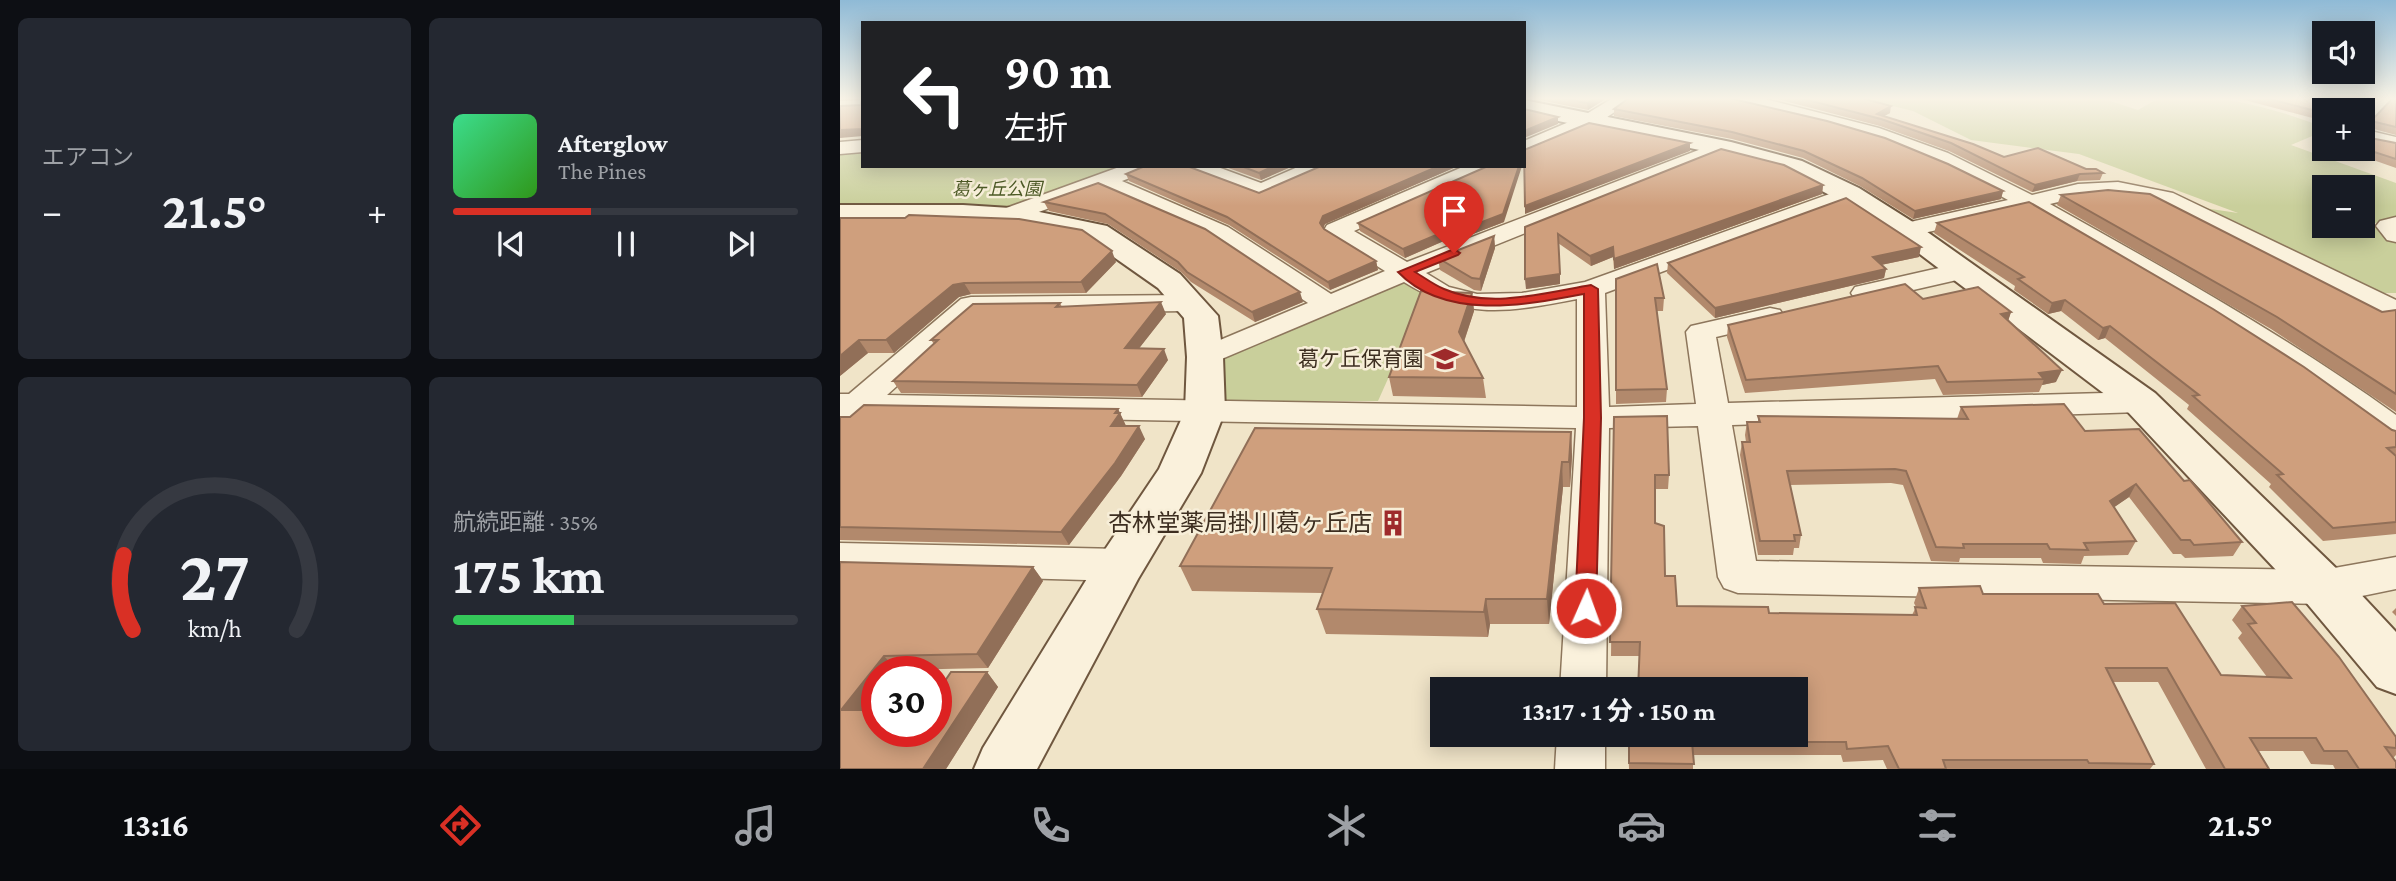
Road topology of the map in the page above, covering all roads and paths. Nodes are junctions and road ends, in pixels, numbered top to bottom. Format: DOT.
graph roads {
  1 [pos="1558,134"];
  2 [pos="1658,134"];
  3 [pos="1873,134"];
  4 [pos="2375,138"];
  5 [pos="2396,143"];
  6 [pos="861,146"];
  7 [pos="1722,147"];
  8 [pos="840,148"];
  9 [pos="1526,148"];
  10 [pos="1138,168"];
  11 [pos="1199,168"];
  12 [pos="1314,168"];
  13 [pos="1479,168"];
  14 [pos="1102,181"];
  15 [pos="1849,194"];
  16 [pos="2028,202"];
  17 [pos="840,214"];
  18 [pos="1003,217"];
  19 [pos="2396,224"];
  20 [pos="1906,230"];
  21 [pos="2396,235"];
  22 [pos="1961,271"];
  23 [pos="1405,272"];
  24 [pos="1591,289"];
  25 [pos="1189,303"];
  26 [pos="1328,304"];
  27 [pos="2392,306"];
  28 [pos="1205,357"];
  29 [pos="2141,402"];
  30 [pos="846,409"];
  31 [pos="1205,411"];
  32 [pos="1714,415"];
  33 [pos="1593,418"];
  34 [pos="2396,432"];
  35 [pos="840,558"];
  36 [pos="1121,565"];
  37 [pos="2396,573"];
  38 [pos="2323,587"];
  39 [pos="2396,670"];
  40 [pos="1583,677"];
  41 [pos="1581,747"];
  42 [pos="1004,769"];
  43 [pos="1580,769"];
  1 -- 9 [label="street"];
  2 -- 7 [label="street"];
  3 -- 16 [label="street"];
  4 -- 5 [label="street"];
  6 -- 8 [label="street"];
  7 -- 15 [label="street"];
  7 -- 23 [label="street"];
  10 -- 14 [label="street"];
  11 -- 12 [label="street"];
  13 -- 23 [label="street"];
  14 -- 18 [label="street"];
  14 -- 26 [label="street"];
  15 -- 20 [label="street"];
  15 -- 24 [label="street"];
  16 -- 20 [label="street"];
  16 -- 27 [label="street"];
  16 -- 34 [label="street"];
  17 -- 18 [label="street"];
  18 -- 25 [label="street"];
  19 -- 21 [label="street"];
  20 -- 22 [label="street"];
  22 -- 29 [label="street"];
  22 -- 32 [label="street"];
  23 -- 24 [label="street"];
  23 -- 26 [label="street"];
  24 -- 33 [label="street"];
  25 -- 28 [label="street"];
  25 -- 30 [label="street"];
  26 -- 28 [label="street"];
  28 -- 31 [label="street"];
  29 -- 32 [label="street"];
  29 -- 38 [label="street"];
  30 -- 31 [label="street"];
  31 -- 33 [label="street"];
  31 -- 36 [label="street"];
  32 -- 33 [label="street"];
  32 -- 38 [label="street"];
  33 -- 40 [label="street"];
  35 -- 36 [label="street"];
  36 -- 42 [label="street"];
  37 -- 38 [label="street"];
  38 -- 39 [label="street"];
  41 -- 43 [label="street"];
}
